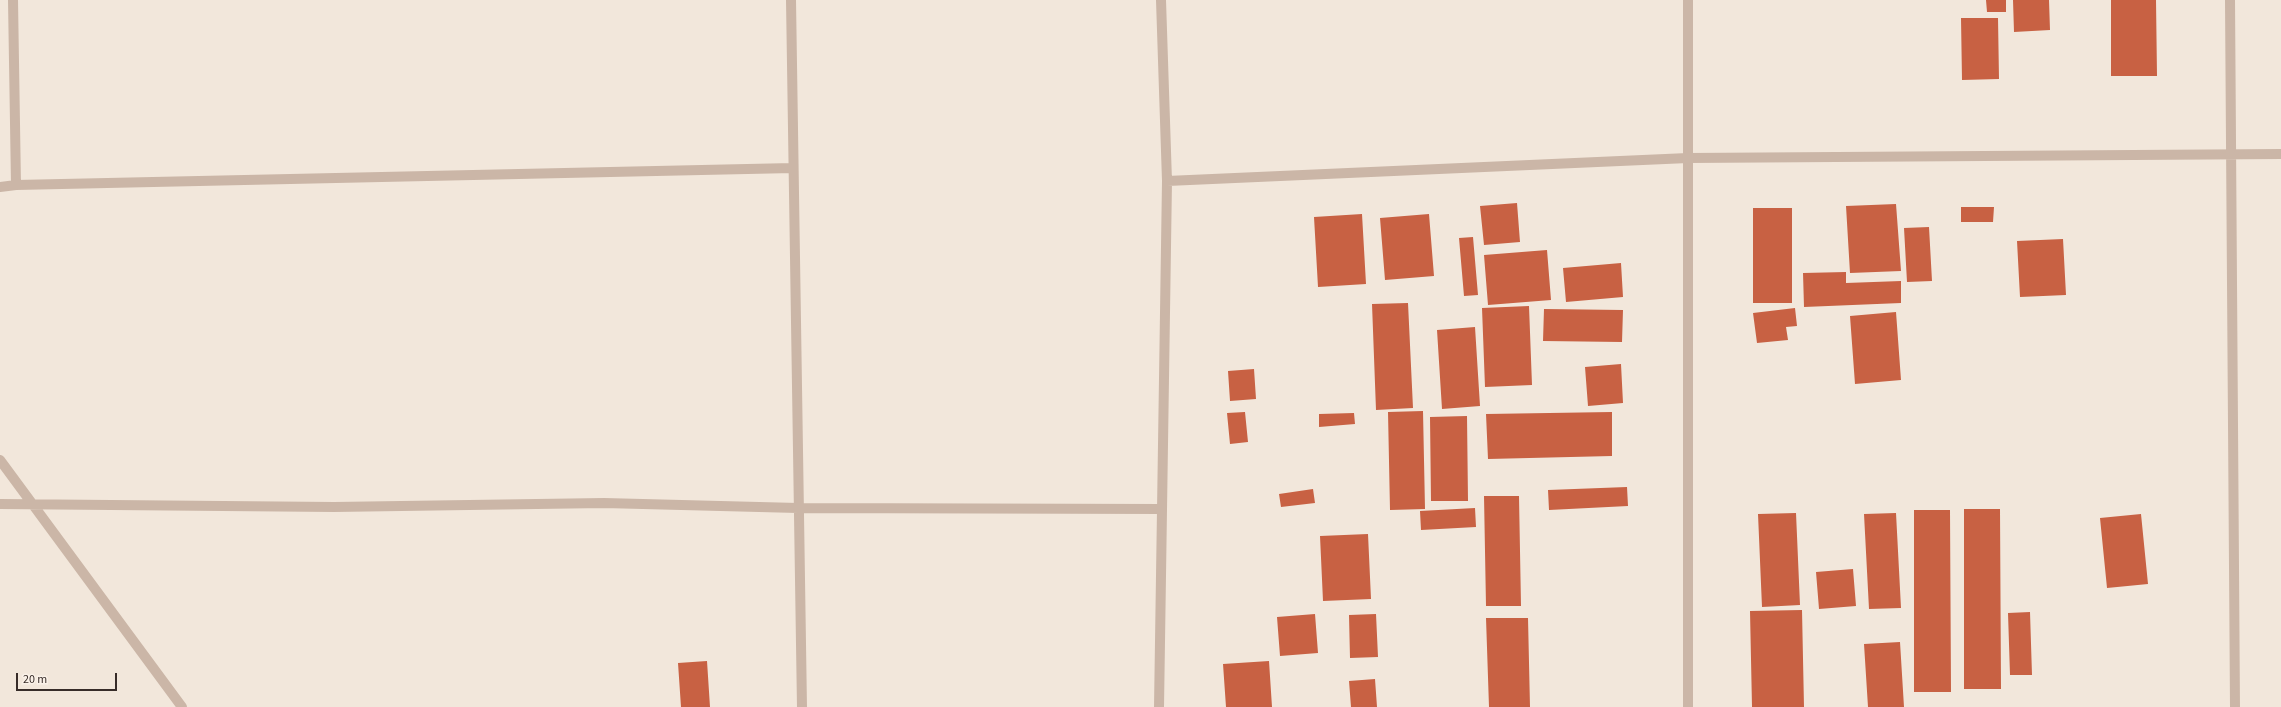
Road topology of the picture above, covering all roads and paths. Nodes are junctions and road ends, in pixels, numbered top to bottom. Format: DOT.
graph roads {
  1 [pos="13,0"];
  2 [pos="791,0"];
  3 [pos="1161,0"];
  4 [pos="1688,0"];
  5 [pos="2230,0"];
  6 [pos="2281,154"];
  7 [pos="2232,156"];
  8 [pos="1688,158"];
  9 [pos="793,168"];
  10 [pos="1167,181"];
  11 [pos="16,185"];
  12 [pos="0,187"];
  13 [pos="0,460"];
  14 [pos="0,504"];
  15 [pos="34,504"];
  16 [pos="798,508"];
  17 [pos="1162,509"];
  18 [pos="182,707"];
  19 [pos="802,707"];
  20 [pos="1159,707"];
  21 [pos="1688,707"];
  22 [pos="2236,707"];
  1 -- 11 [label="street"];
  2 -- 9 [label="street"];
  3 -- 10 [label="street"];
  4 -- 8 [label="street"];
  5 -- 7 [label="street"];
  6 -- 7 [label="street"];
  7 -- 8 [label="street"];
  7 -- 22 [label="street"];
  8 -- 10 [label="street"];
  8 -- 21 [label="street"];
  9 -- 11 [label="street"];
  9 -- 16 [label="street"];
  10 -- 17 [label="street"];
  11 -- 12 [label="street"];
  13 -- 15 [label="street"];
  14 -- 15 [label="street"];
  15 -- 16 [label="street"];
  15 -- 18 [label="street"];
  16 -- 17 [label="street"];
  16 -- 19 [label="street"];
  17 -- 20 [label="street"];
}
